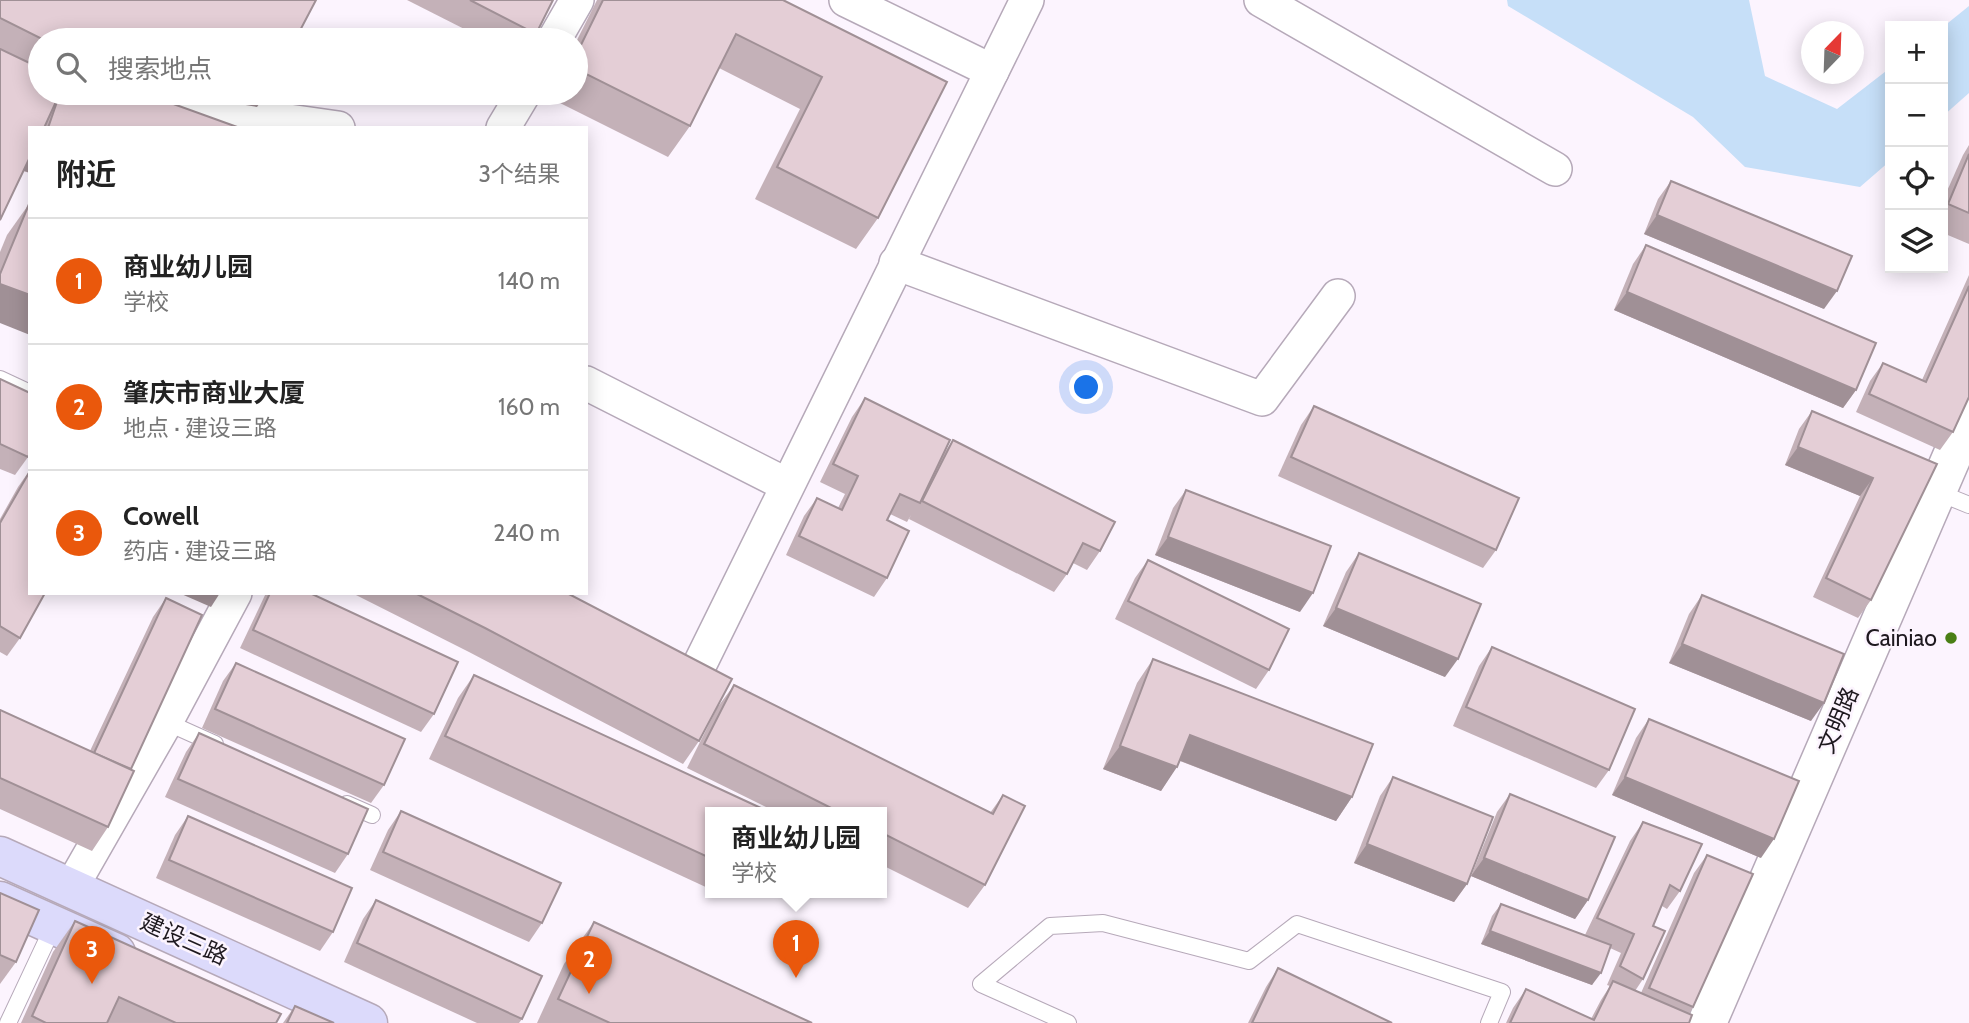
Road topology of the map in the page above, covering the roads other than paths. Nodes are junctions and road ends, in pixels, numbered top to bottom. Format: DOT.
graph roads {
  1 [pos="577,0"];
  2 [pos="846,0"];
  3 [pos="1027,0"];
  4 [pos="1261,0"];
  5 [pos="561,28"];
  6 [pos="992,71"];
  7 [pos="167,105"];
  8 [pos="517,105"];
  9 [pos="323,126"];
  10 [pos="504,126"];
  11 [pos="1555,169"];
  12 [pos="896,263"];
  13 [pos="1338,296"];
  14 [pos="0,379"];
  15 [pos="588,384"];
  16 [pos="28,392"];
  17 [pos="1969,417"];
  18 [pos="788,485"];
  19 [pos="1953,498"];
  20 [pos="234,595"];
  21 [pos="696,672"];
  22 [pos="166,722"];
  23 [pos="226,750"];
  24 [pos="336,799"];
  25 [pos="372,815"];
  26 [pos="0,856"];
  27 [pos="71,888"];
  28 [pos="0,901"];
  29 [pos="54,925"];
  30 [pos="142,965"];
  31 [pos="8,1023"];
  32 [pos="368,1023"];
  33 [pos="1068,1023"];
  34 [pos="1489,1023"];
  35 [pos="1707,1023"];
  1 -- 5 [label="street"];
  2 -- 6 [label="street"];
  3 -- 6 [label="street"];
  4 -- 11 [label="street"];
  6 -- 12 [label="street"];
  7 -- 9 [label="street"];
  8 -- 10 [label="street"];
  12 -- 13 [label="street"];
  12 -- 18 [label="street"];
  14 -- 16 [label="lane"];
  15 -- 18 [label="street"];
  17 -- 19 [label="street, 文明路"];
  18 -- 21 [label="street"];
  19 -- 35 [label="street, 文明路"];
  20 -- 22 [label="street"];
  22 -- 23 [label="lane"];
  22 -- 27 [label="street"];
  24 -- 25 [label="lane"];
  26 -- 27 [label="main road, 建设三路"];
  27 -- 32 [label="main road, 建设三路"];
  28 -- 29 [label="main road, 建设三路"];
  29 -- 30 [label="main road, 建设三路"];
  29 -- 31 [label="lane"];
  33 -- 34 [label="lane"];
}
